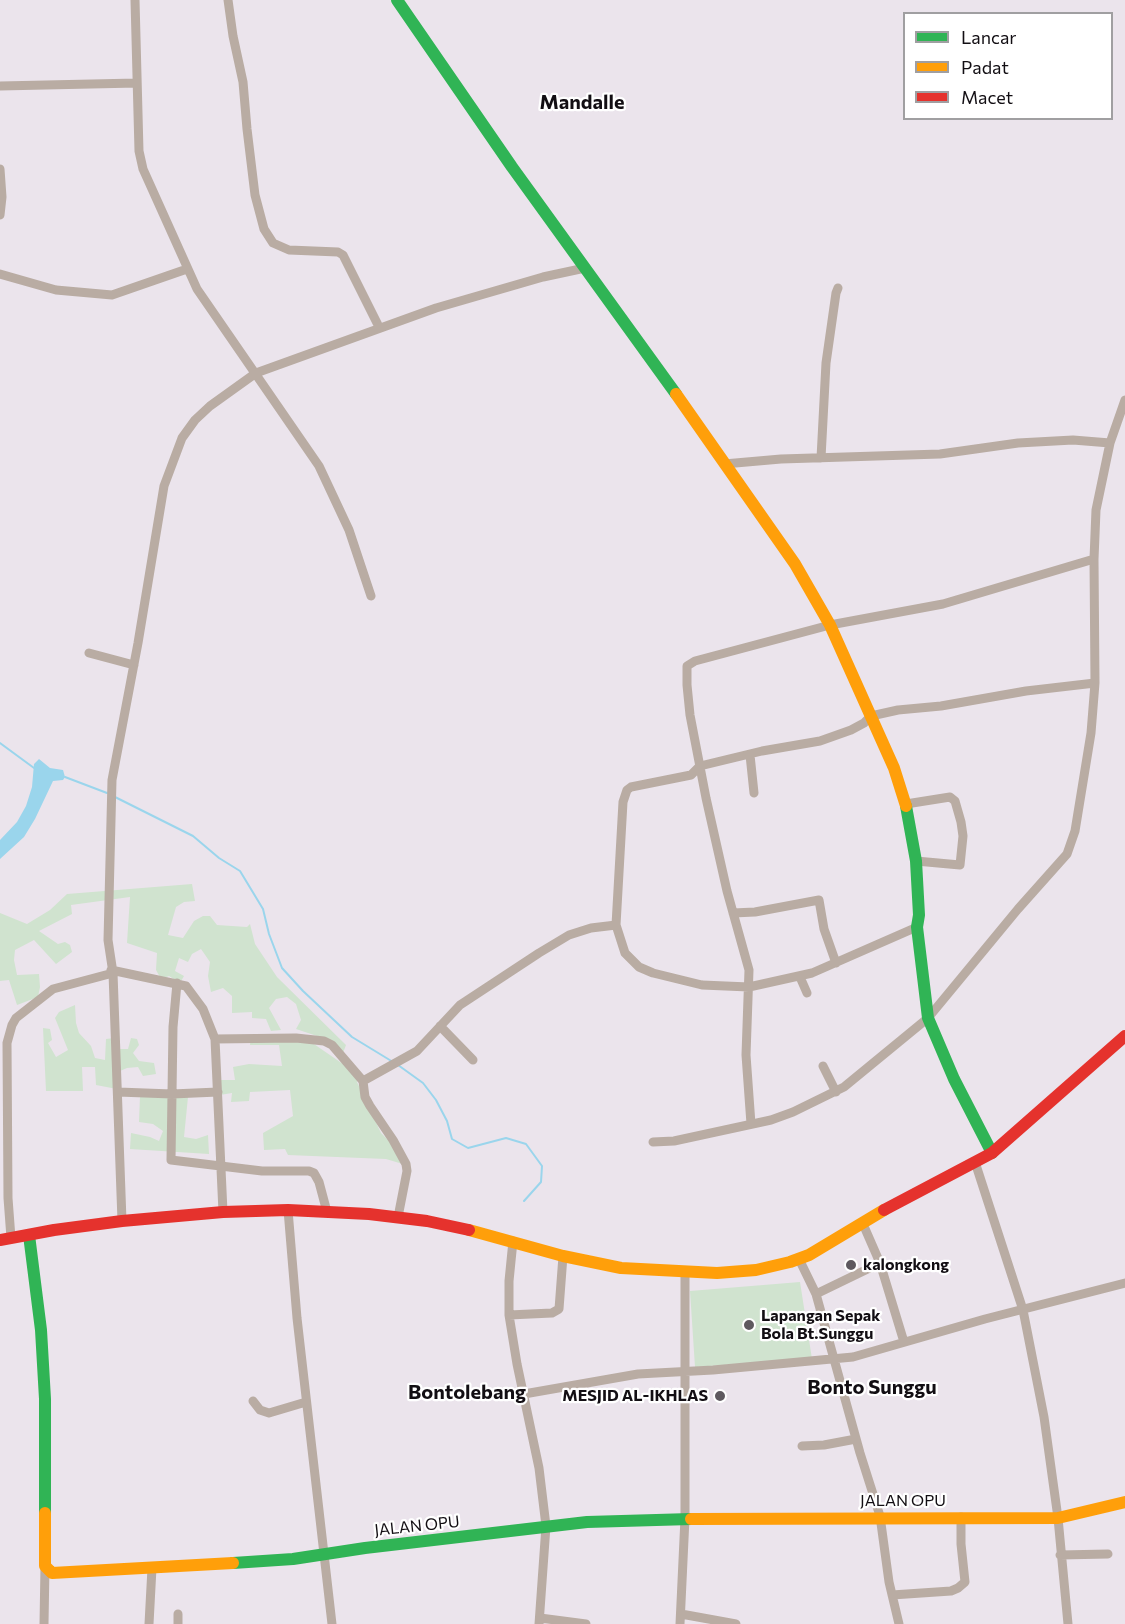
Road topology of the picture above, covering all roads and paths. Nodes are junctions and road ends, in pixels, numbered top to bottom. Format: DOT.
graph roads {
  1 [pos="135,0"];
  2 [pos="228,0"];
  3 [pos="397,0"];
  4 [pos="136,83"];
  5 [pos="0,86"];
  6 [pos="0,169"];
  7 [pos="0,215"];
  8 [pos="585,268"];
  9 [pos="187,269"];
  10 [pos="0,274"];
  11 [pos="838,288"];
  12 [pos="379,327"];
  13 [pos="256,373"];
  14 [pos="1125,400"];
  15 [pos="1110,443"];
  16 [pos="821,458"];
  17 [pos="724,464"];
  18 [pos="1094,559"];
  19 [pos="371,596"];
  20 [pos="830,625"];
  21 [pos="89,653"];
  22 [pos="134,665"];
  23 [pos="1095,683"];
  24 [pos="871,716"];
  25 [pos="750,755"];
  26 [pos="700,766"];
  27 [pos="754,793"];
  28 [pos="906,804"];
  29 [pos="916,861"];
  30 [pos="733,913"];
  31 [pos="616,925"];
  32 [pos="917,927"];
  33 [pos="836,963"];
  34 [pos="112,972"];
  35 [pos="800,977"];
  36 [pos="177,983"];
  37 [pos="749,987"];
  38 [pos="807,993"];
  39 [pos="928,1018"];
  40 [pos="440,1026"];
  41 [pos="1125,1036"];
  42 [pos="215,1039"];
  43 [pos="473,1060"];
  44 [pos="823,1066"];
  45 [pos="363,1081"];
  46 [pos="118,1092"];
  47 [pos="218,1092"];
  48 [pos="837,1092"];
  49 [pos="172,1094"];
  50 [pos="751,1125"];
  51 [pos="653,1142"];
  52 [pos="992,1153"];
  53 [pos="975,1162"];
  54 [pos="219,1167"];
  55 [pos="288,1210"];
  56 [pos="223,1212"];
  57 [pos="327,1212"];
  58 [pos="398,1217"];
  59 [pos="122,1221"];
  60 [pos="863,1224"];
  61 [pos="29,1235"];
  62 [pos="6,1239"];
  63 [pos="513,1241"];
  64 [pos="563,1256"];
  65 [pos="799,1259"];
  66 [pos="880,1263"];
  67 [pos="685,1272"];
  68 [pos="1125,1283"];
  69 [pos="816,1294"];
  70 [pos="1023,1310"];
  71 [pos="509,1315"];
  72 [pos="904,1342"];
  73 [pos="835,1359"];
  74 [pos="685,1372"];
  75 [pos="524,1394"];
  76 [pos="253,1401"];
  77 [pos="306,1402"];
  78 [pos="856,1439"];
  79 [pos="802,1446"];
  80 [pos="1125,1502"];
  81 [pos="880,1516"];
  82 [pos="961,1517"];
  83 [pos="685,1518"];
  84 [pos="1058,1518"];
  85 [pos="546,1526"];
  86 [pos="324,1554"];
  87 [pos="1108,1554"];
  88 [pos="1060,1555"];
  89 [pos="45,1566"];
  90 [pos="152,1568"];
  91 [pos="892,1595"];
  92 [pos="681,1619"];
  93 [pos="540,1621"];
  94 [pos="44,1624"];
  95 [pos="150,1624"];
  96 [pos="332,1624"];
  97 [pos="586,1624"];
  98 [pos="736,1624"];
  99 [pos="898,1624"];
  100 [pos="1068,1624"];
  1 -- 4 [label="street"];
  2 -- 12 [label="street"];
  3 -- 8 [label="street"];
  4 -- 5 [label="street"];
  4 -- 9 [label="street"];
  6 -- 7 [label="street"];
  8 -- 12 [label="street"];
  8 -- 17 [label="street"];
  9 -- 10 [label="street"];
  9 -- 13 [label="street"];
  11 -- 16 [label="street"];
  12 -- 13 [label="street"];
  13 -- 19 [label="street"];
  13 -- 22 [label="street"];
  14 -- 15 [label="street"];
  15 -- 16 [label="street"];
  15 -- 18 [label="street"];
  16 -- 17 [label="street"];
  17 -- 20 [label="street"];
  18 -- 20 [label="street"];
  18 -- 23 [label="street"];
  20 -- 24 [label="street"];
  20 -- 26 [label="street"];
  21 -- 22 [label="street"];
  22 -- 34 [label="street"];
  23 -- 24 [label="street"];
  23 -- 39 [label="street"];
  24 -- 25 [label="street"];
  24 -- 28 [label="street"];
  25 -- 26 [label="street"];
  25 -- 27 [label="street"];
  26 -- 30 [label="street"];
  26 -- 31 [label="street"];
  28 -- 29 [label="street"];
  28 -- 29 [label="street"];
  29 -- 32 [label="street"];
  30 -- 33 [label="street"];
  30 -- 37 [label="street"];
  31 -- 37 [label="street"];
  31 -- 40 [label="street"];
  32 -- 33 [label="street"];
  32 -- 39 [label="street"];
  33 -- 35 [label="street"];
  34 -- 36 [label="street"];
  34 -- 46 [label="street"];
  34 -- 62 [label="street"];
  35 -- 37 [label="street"];
  35 -- 38 [label="street"];
  36 -- 42 [label="street"];
  36 -- 49 [label="street"];
  37 -- 50 [label="street"];
  39 -- 48 [label="street"];
  39 -- 52 [label="street"];
  40 -- 43 [label="street"];
  40 -- 45 [label="street"];
  41 -- 52 [label="street"];
  42 -- 45 [label="street"];
  42 -- 47 [label="street"];
  44 -- 48 [label="street"];
  45 -- 58 [label="street"];
  46 -- 49 [label="street"];
  46 -- 59 [label="street"];
  47 -- 49 [label="street"];
  47 -- 54 [label="street"];
  48 -- 50 [label="street"];
  49 -- 54 [label="street"];
  50 -- 51 [label="street"];
  52 -- 53 [label="street"];
  53 -- 60 [label="street"];
  53 -- 70 [label="street"];
  54 -- 56 [label="street"];
  54 -- 57 [label="street"];
  55 -- 56 [label="street"];
  55 -- 57 [label="street"];
  55 -- 77 [label="street"];
  56 -- 59 [label="street"];
  57 -- 58 [label="street"];
  58 -- 63 [label="street"];
  59 -- 61 [label="street"];
  60 -- 65 [label="street"];
  60 -- 66 [label="street"];
  61 -- 62 [label="street"];
  61 -- 89 [label="street"];
  63 -- 64 [label="street"];
  63 -- 71 [label="street"];
  64 -- 67 [label="street"];
  64 -- 71 [label="street"];
  65 -- 67 [label="street"];
  65 -- 69 [label="street"];
  66 -- 69 [label="street"];
  66 -- 72 [label="street"];
  67 -- 74 [label="street"];
  68 -- 70 [label="street"];
  69 -- 73 [label="street"];
  70 -- 72 [label="street"];
  70 -- 84 [label="street"];
  71 -- 75 [label="street"];
  72 -- 73 [label="street"];
  73 -- 74 [label="street"];
  73 -- 78 [label="street"];
  74 -- 75 [label="street"];
  74 -- 83 [label="street"];
  75 -- 85 [label="street"];
  76 -- 77 [label="street"];
  77 -- 86 [label="street"];
  78 -- 79 [label="street"];
  78 -- 81 [label="street"];
  80 -- 84 [label="street, JALAN OPU"];
  81 -- 82 [label="street, JALAN OPU"];
  81 -- 83 [label="street, JALAN OPU"];
  81 -- 91 [label="street"];
  82 -- 84 [label="street, JALAN OPU"];
  82 -- 91 [label="street"];
  83 -- 85 [label="street, JALAN OPU"];
  83 -- 92 [label="street"];
  84 -- 88 [label="street"];
  85 -- 86 [label="street, JALAN OPU"];
  85 -- 93 [label="street"];
  86 -- 90 [label="street, JALAN OPU"];
  86 -- 96 [label="street"];
  87 -- 88 [label="street"];
  88 -- 100 [label="street"];
  89 -- 90 [label="street, JALAN OPU"];
  89 -- 94 [label="street"];
  90 -- 95 [label="street"];
  91 -- 99 [label="street"];
  92 -- 98 [label="street"];
  93 -- 97 [label="street"];
}
